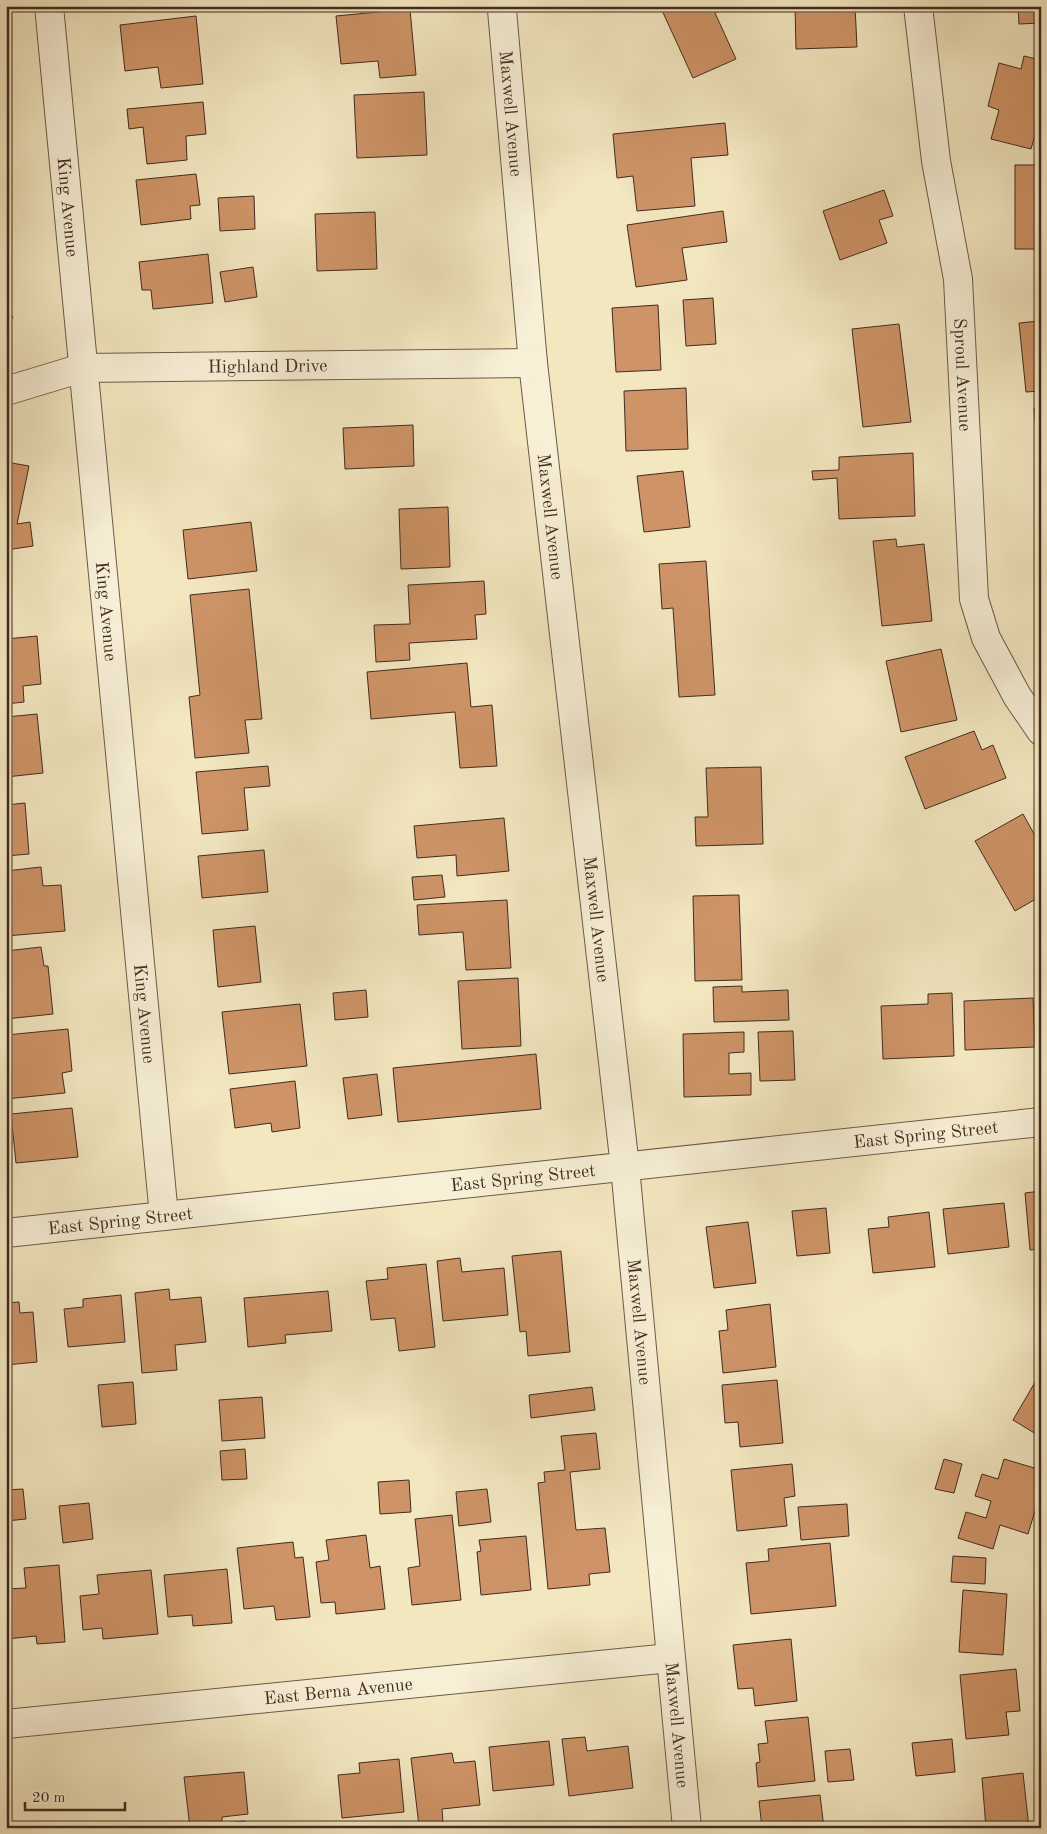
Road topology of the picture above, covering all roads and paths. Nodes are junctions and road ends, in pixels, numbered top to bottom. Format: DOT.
graph roads {
  1 [pos="49,6"];
  2 [pos="918,6"];
  3 [pos="502,10"];
  4 [pos="533,363"];
  5 [pos="82,368"];
  6 [pos="6,391"];
  7 [pos="1041,731"];
  8 [pos="1041,1122"];
  9 [pos="625,1166"];
  10 [pos="164,1216"];
  11 [pos="6,1233"];
  12 [pos="670,1658"];
  13 [pos="6,1724"];
  14 [pos="687,1828"];
  1 -- 5 [label="street, King Avenue"];
  2 -- 7 [label="street, Sproul Avenue"];
  3 -- 4 [label="street, Maxwell Avenue"];
  4 -- 5 [label="street, Highland Drive"];
  4 -- 9 [label="street, Maxwell Avenue"];
  5 -- 6 [label="street, Highland Drive"];
  5 -- 10 [label="street, King Avenue"];
  8 -- 9 [label="street, East Spring Street"];
  9 -- 10 [label="street, East Spring Street"];
  9 -- 12 [label="street, Maxwell Avenue"];
  10 -- 11 [label="street, East Spring Street"];
  12 -- 13 [label="street, East Berna Avenue"];
  12 -- 14 [label="street, Maxwell Avenue"];
}
